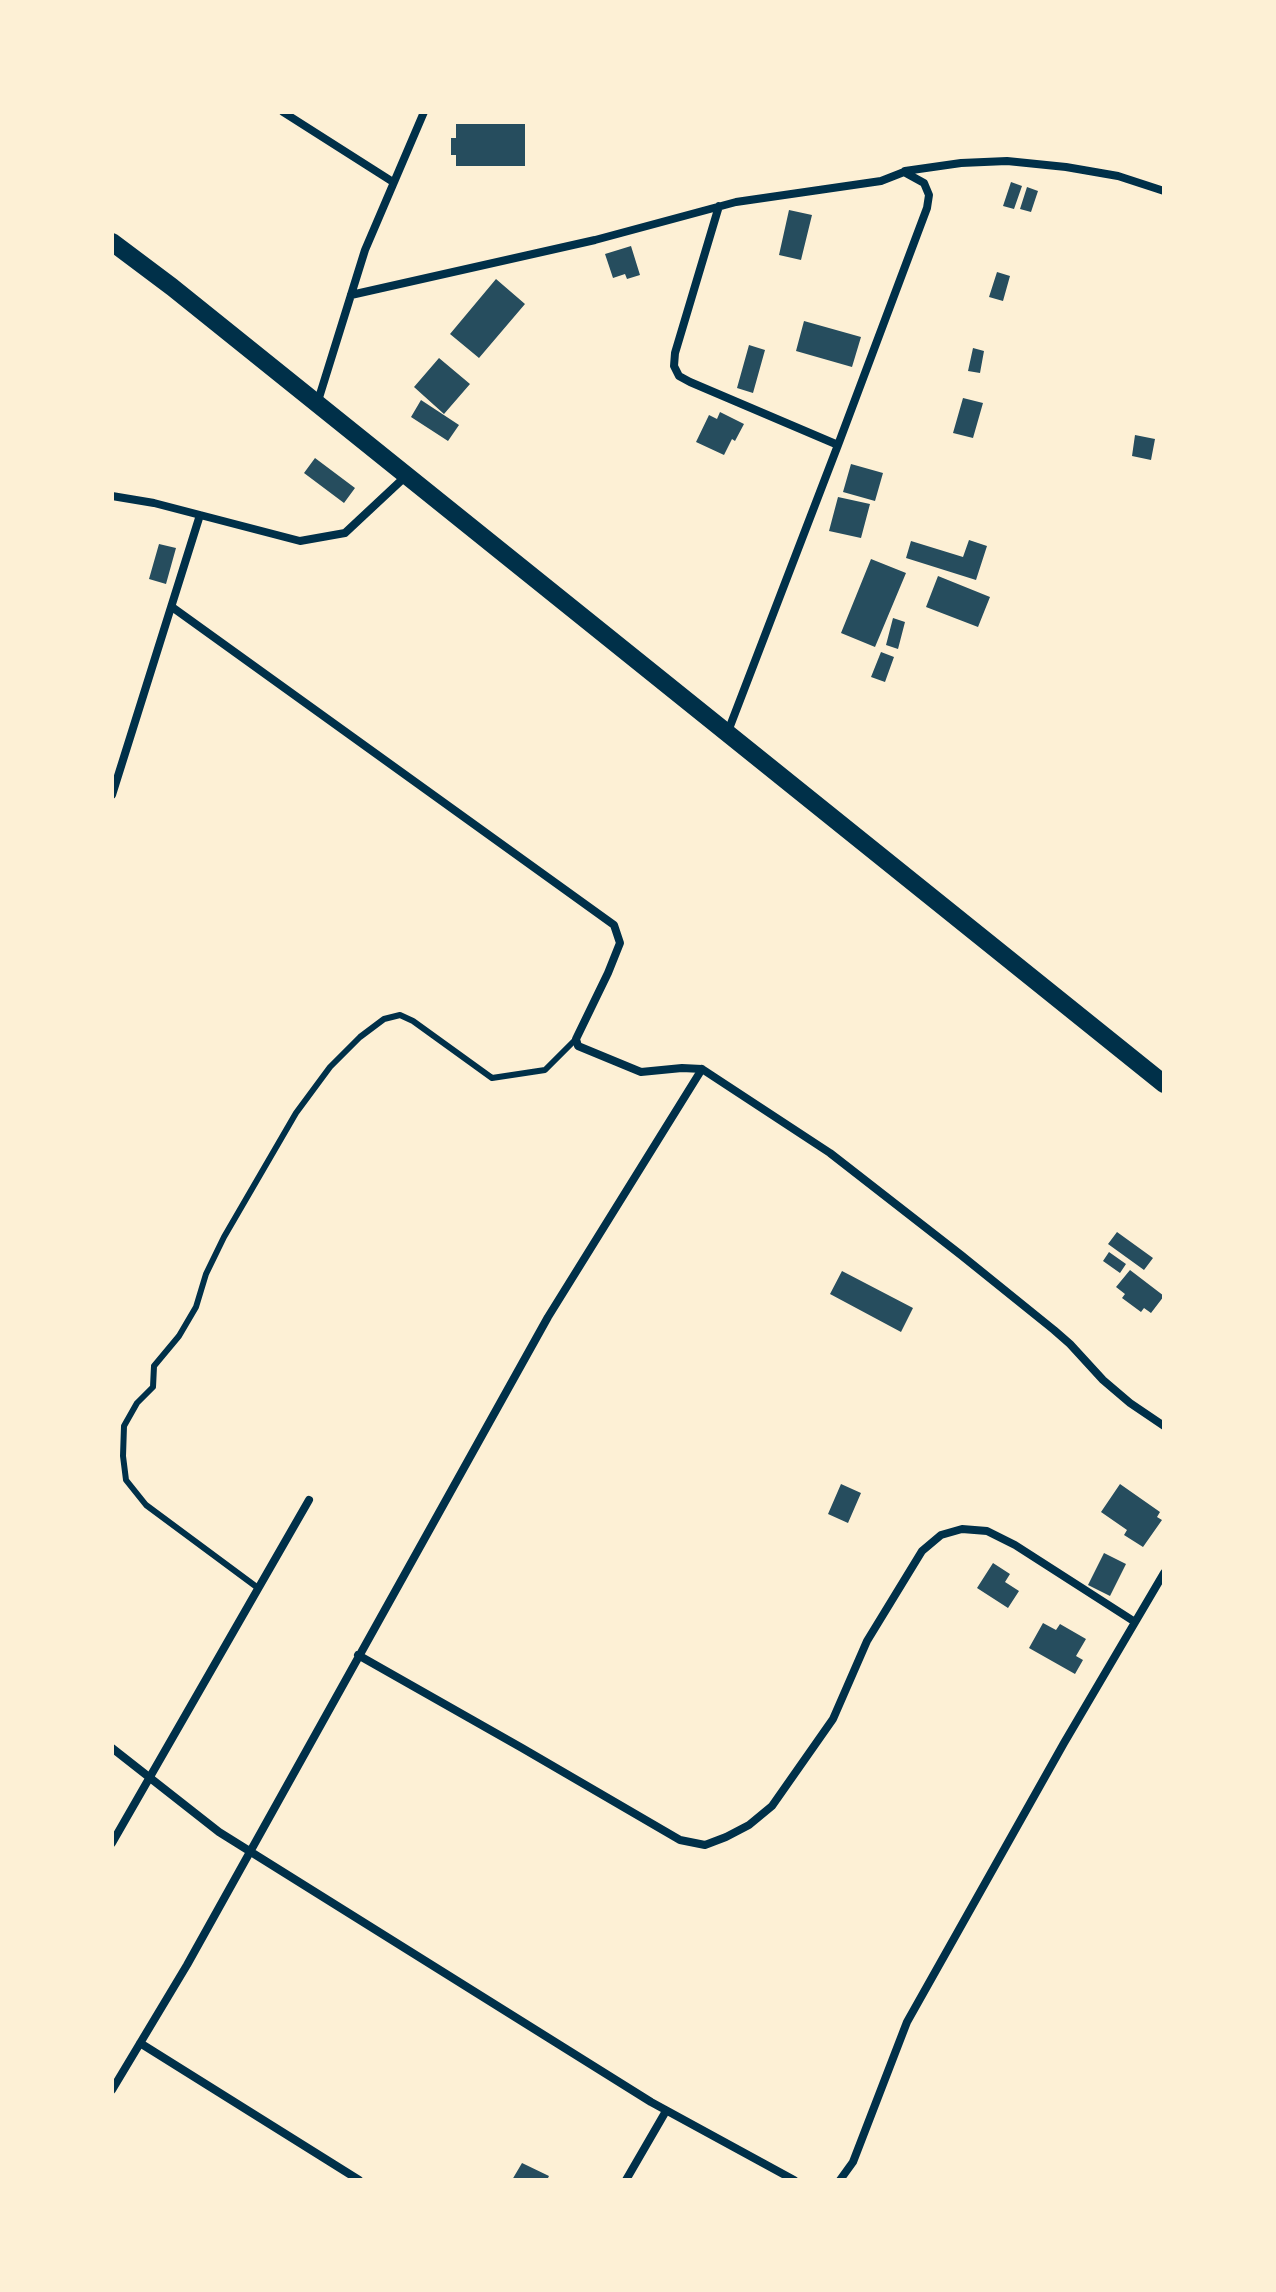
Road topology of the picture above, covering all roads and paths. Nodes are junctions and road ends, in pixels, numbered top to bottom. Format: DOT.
graph roads {
  1 [pos="283,112"];
  2 [pos="424,112"];
  3 [pos="904,172"];
  4 [pos="393,182"];
  5 [pos="1164,191"];
  6 [pos="719,206"];
  7 [pos="112,242"];
  8 [pos="351,295"];
  9 [pos="317,405"];
  10 [pos="838,445"];
  11 [pos="407,475"];
  12 [pos="112,496"];
  13 [pos="200,515"];
  14 [pos="172,607"];
  15 [pos="726,734"];
  16 [pos="112,795"];
  17 [pos="576,1039"];
  18 [pos="702,1069"];
  19 [pos="1164,1084"];
  20 [pos="1164,1426"];
  21 [pos="309,1500"];
  22 [pos="1164,1573"];
  23 [pos="258,1588"];
  24 [pos="1135,1622"];
  25 [pos="358,1655"];
  26 [pos="112,1748"];
  27 [pos="149,1777"];
  28 [pos="112,1843"];
  29 [pos="250,1851"];
  30 [pos="140,2043"];
  31 [pos="112,2090"];
  32 [pos="666,2111"];
  33 [pos="359,2180"];
  34 [pos="626,2180"];
  35 [pos="794,2180"];
  36 [pos="840,2180"];
  1 -- 4 [label="street"];
  2 -- 4 [label="street"];
  3 -- 5 [label="street"];
  3 -- 6 [label="street"];
  3 -- 10 [label="street"];
  4 -- 8 [label="street"];
  6 -- 8 [label="street"];
  6 -- 10 [label="street"];
  7 -- 9 [label="main road"];
  8 -- 9 [label="street"];
  9 -- 11 [label="main road"];
  10 -- 15 [label="street"];
  11 -- 13 [label="street"];
  11 -- 15 [label="main road"];
  12 -- 13 [label="street"];
  13 -- 14 [label="street"];
  14 -- 16 [label="street"];
  14 -- 17 [label="street"];
  15 -- 19 [label="main road"];
  17 -- 18 [label="street"];
  17 -- 23 [label="lane"];
  18 -- 20 [label="street"];
  18 -- 25 [label="street"];
  21 -- 23 [label="street"];
  22 -- 24 [label="street"];
  23 -- 27 [label="street"];
  24 -- 25 [label="street"];
  24 -- 36 [label="street"];
  25 -- 29 [label="street"];
  26 -- 27 [label="street"];
  27 -- 28 [label="street"];
  27 -- 29 [label="street"];
  29 -- 30 [label="street"];
  29 -- 32 [label="street"];
  30 -- 31 [label="street"];
  30 -- 33 [label="street"];
  32 -- 34 [label="street"];
  32 -- 35 [label="street"];
}
